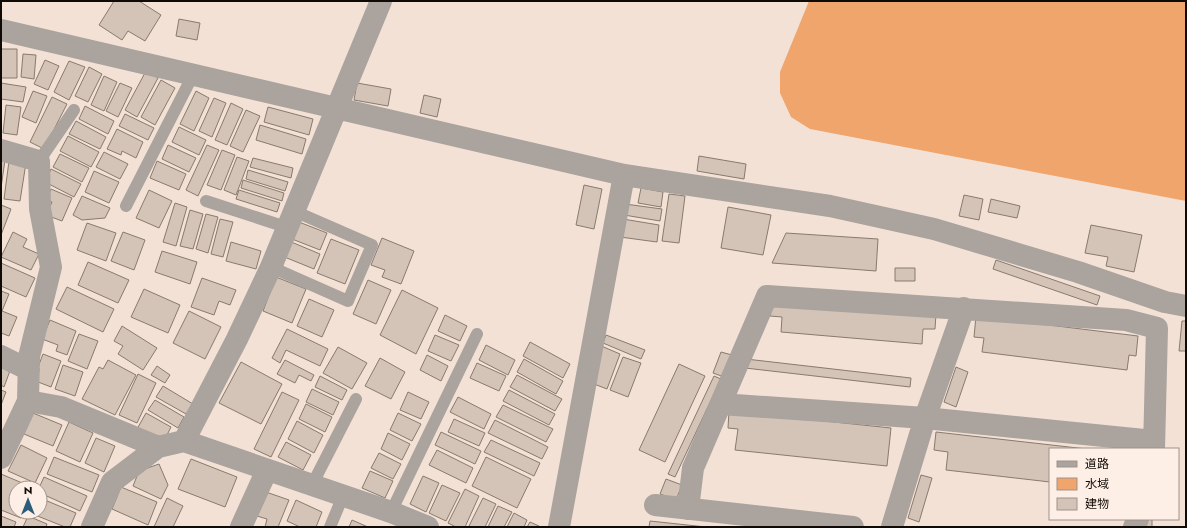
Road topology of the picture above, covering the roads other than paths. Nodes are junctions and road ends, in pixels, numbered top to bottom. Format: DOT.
graph roads {
  1 [pos="381,1"];
  2 [pos="1,30"];
  3 [pos="193,75"];
  4 [pos="338,109"];
  5 [pos="74,110"];
  6 [pos="1,150"];
  7 [pos="39,161"];
  8 [pos="624,175"];
  9 [pos="206,201"];
  10 [pos="126,206"];
  11 [pos="290,219"];
  12 [pos="271,267"];
  13 [pos="1186,306"];
  14 [pos="964,308"];
  15 [pos="477,334"];
  16 [pos="1,356"];
  17 [pos="29,370"];
  18 [pos="356,399"];
  19 [pos="28,401"];
  20 [pos="721,404"];
  21 [pos="926,418"];
  22 [pos="184,441"];
  23 [pos="1154,445"];
  24 [pos="158,447"];
  25 [pos="1,458"];
  26 [pos="268,470"];
  27 [pos="312,485"];
  28 [pos="343,496"];
  29 [pos="655,505"];
  30 [pos="688,509"];
  31 [pos="391,512"];
  32 [pos="92,527"];
  33 [pos="241,527"];
  34 [pos="330,527"];
  35 [pos="428,527"];
  36 [pos="559,527"];
  37 [pos="853,527"];
  38 [pos="892,527"];
  1 -- 4 [label="street"];
  2 -- 3 [label="street"];
  3 -- 4 [label="street"];
  3 -- 10 [label="lane"];
  4 -- 8 [label="street"];
  4 -- 11 [label="street"];
  5 -- 7 [label="lane"];
  6 -- 7 [label="street"];
  7 -- 17 [label="street"];
  8 -- 13 [label="street"];
  8 -- 36 [label="street"];
  9 -- 11 [label="lane"];
  11 -- 12 [label="street"];
  11 -- 12 [label="lane"];
  12 -- 22 [label="street"];
  14 -- 20 [label="street"];
  14 -- 21 [label="street"];
  14 -- 23 [label="street"];
  15 -- 31 [label="lane"];
  16 -- 17 [label="street"];
  17 -- 19 [label="street"];
  18 -- 27 [label="lane"];
  19 -- 24 [label="street"];
  19 -- 25 [label="street"];
  20 -- 21 [label="street"];
  20 -- 30 [label="street"];
  21 -- 23 [label="street"];
  21 -- 38 [label="street"];
  22 -- 24 [label="street"];
  22 -- 26 [label="street"];
  24 -- 32 [label="street"];
  26 -- 27 [label="street"];
  26 -- 33 [label="street"];
  27 -- 28 [label="street"];
  28 -- 31 [label="street"];
  28 -- 34 [label="lane"];
  29 -- 30 [label="street"];
  30 -- 37 [label="street"];
  31 -- 35 [label="street"];
}
